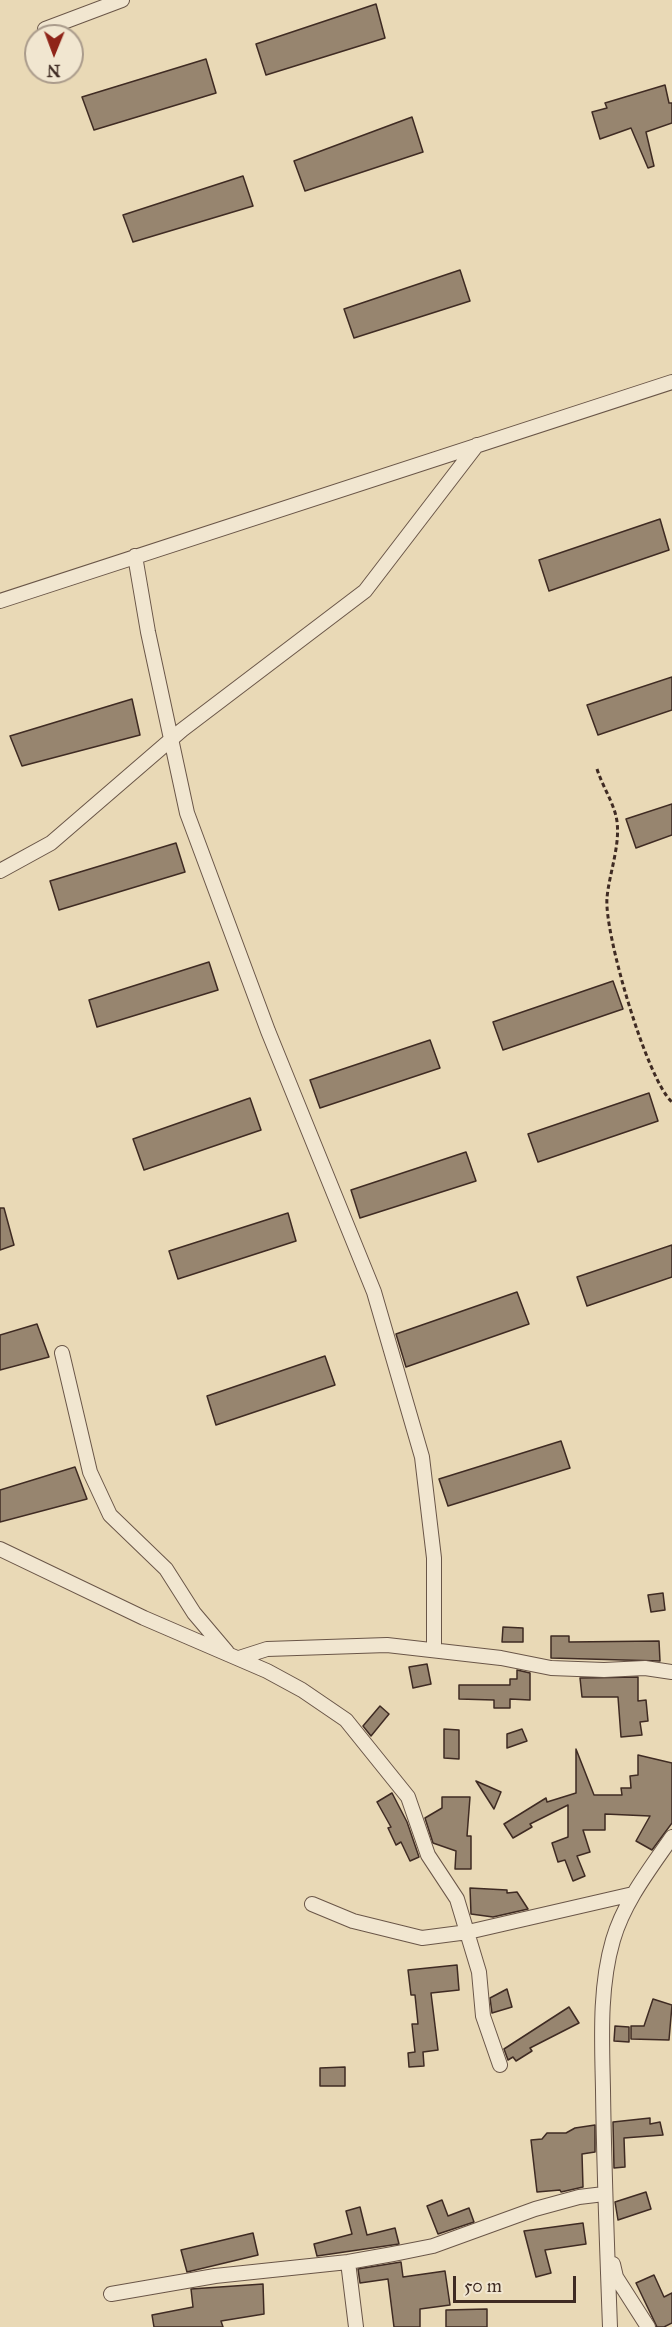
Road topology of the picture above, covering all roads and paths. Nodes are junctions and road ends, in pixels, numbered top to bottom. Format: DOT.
graph roads {
  1 [pos="122,0"];
  2 [pos="58,24"];
  3 [pos="672,382"];
  4 [pos="477,445"];
  5 [pos="135,556"];
  6 [pos="0,601"];
  7 [pos="170,741"];
  8 [pos="597,769"];
  9 [pos="0,871"];
  10 [pos="672,1102"];
  11 [pos="62,1353"];
  12 [pos="0,1549"];
  13 [pos="434,1650"];
  14 [pos="234,1656"];
  15 [pos="672,1672"];
  16 [pos="672,1837"];
  17 [pos="633,1894"];
  18 [pos="312,1904"];
  19 [pos="468,1932"];
  20 [pos="500,2066"];
  21 [pos="604,2194"];
  22 [pos="606,2238"];
  23 [pos="348,2262"];
  24 [pos="111,2294"];
  25 [pos="356,2327"];
  26 [pos="610,2327"];
  27 [pos="648,2327"];
  1 -- 2 [label="street"];
  3 -- 4 [label="street"];
  4 -- 5 [label="street"];
  4 -- 7 [label="street"];
  5 -- 6 [label="street"];
  5 -- 7 [label="street"];
  7 -- 9 [label="street"];
  7 -- 13 [label="street"];
  8 -- 10 [label="path"];
  11 -- 14 [label="street"];
  12 -- 14 [label="street"];
  13 -- 14 [label="street"];
  13 -- 15 [label="street"];
  14 -- 19 [label="street"];
  16 -- 17 [label="street"];
  17 -- 19 [label="street"];
  17 -- 21 [label="street"];
  18 -- 19 [label="street"];
  19 -- 20 [label="street"];
  21 -- 22 [label="street"];
  21 -- 23 [label="street"];
  22 -- 26 [label="street"];
  22 -- 27 [label="street"];
  23 -- 24 [label="street"];
  23 -- 25 [label="street"];
}
